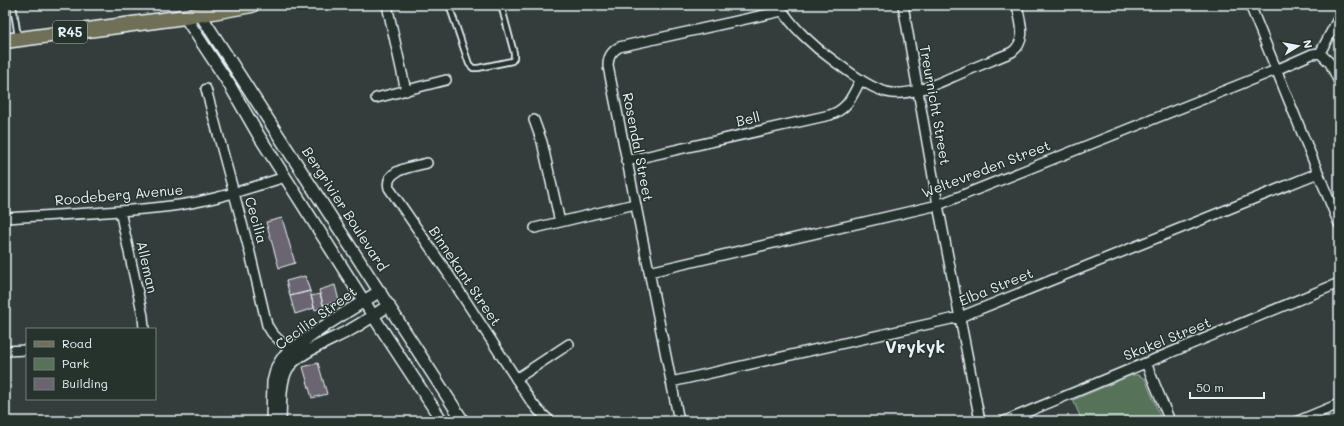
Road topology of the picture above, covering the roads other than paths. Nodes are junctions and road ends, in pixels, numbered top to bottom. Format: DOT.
graph roads {
  1 [pos="13,5"];
  2 [pos="252,5"];
  3 [pos="387,5"];
  4 [pos="448,5"];
  5 [pos="501,5"];
  6 [pos="903,5"];
  7 [pos="1017,5"];
  8 [pos="1250,5"];
  9 [pos="781,8"];
  10 [pos="200,14"];
  11 [pos="185,17"];
  12 [pos="1339,17"];
  13 [pos="12,40"];
  14 [pos="1320,53"];
  15 [pos="1276,70"];
  16 [pos="446,80"];
  17 [pos="860,80"];
  18 [pos="1339,82"];
  19 [pos="206,89"];
  20 [pos="918,90"];
  21 [pos="406,91"];
  22 [pos="376,98"];
  23 [pos="534,120"];
  24 [pos="626,161"];
  25 [pos="427,163"];
  26 [pos="1318,173"];
  27 [pos="285,177"];
  28 [pos="233,193"];
  29 [pos="635,204"];
  30 [pos="938,205"];
  31 [pos="120,211"];
  32 [pos="5,218"];
  33 [pos="560,222"];
  34 [pos="1339,224"];
  35 [pos="535,228"];
  36 [pos="649,272"];
  37 [pos="1339,283"];
  38 [pos="380,291"];
  39 [pos="364,301"];
  40 [pos="389,305"];
  41 [pos="373,316"];
  42 [pos="960,317"];
  43 [pos="144,328"];
  44 [pos="569,344"];
  45 [pos="26,350"];
  46 [pos="5,351"];
  47 [pos="290,351"];
  48 [pos="1146,363"];
  49 [pos="516,379"];
  50 [pos="671,382"];
  51 [pos="1339,404"];
  52 [pos="272,421"];
  53 [pos="280,421"];
  54 [pos="442,421"];
  55 [pos="464,421"];
  56 [pos="550,421"];
  57 [pos="679,421"];
  58 [pos="980,421"];
  59 [pos="1005,421"];
  60 [pos="1170,421"];
  61 [pos="1298,421"];
  1 -- 13 [label="lane"];
  2 -- 10 [label="main road, R45"];
  3 -- 21 [label="street"];
  4 -- 5 [label="lane"];
  6 -- 20 [label="street, Treurnicht Street"];
  7 -- 20 [label="street"];
  8 -- 15 [label="street"];
  9 -- 17 [label="street"];
  9 -- 24 [label="street, Rosendal Street"];
  10 -- 11 [label="main road, R45"];
  10 -- 38 [label="street, Bergrivier Boulevard"];
  11 -- 13 [label="main road, R45"];
  11 -- 27 [label="street"];
  12 -- 14 [label="street"];
  14 -- 15 [label="street, Weltevreden Street"];
  14 -- 18 [label="street"];
  15 -- 26 [label="street"];
  15 -- 30 [label="street, Weltevreden Street"];
  16 -- 21 [label="street"];
  17 -- 20 [label="street"];
  17 -- 24 [label="street, Bell"];
  19 -- 28 [label="street, Cecilia"];
  20 -- 30 [label="street, Treurnicht Street"];
  21 -- 22 [label="street"];
  23 -- 33 [label="street"];
  24 -- 29 [label="street, Rosendal Street"];
  25 -- 49 [label="street, Binnekant Street"];
  26 -- 34 [label="street"];
  26 -- 42 [label="street, Elba Street"];
  27 -- 28 [label="street, Roodeberg Avenue"];
  27 -- 39 [label="street"];
  28 -- 31 [label="street, Roodeberg Avenue"];
  28 -- 47 [label="street, Cecilia"];
  29 -- 33 [label="street"];
  29 -- 36 [label="street, Rosendal Street"];
  30 -- 36 [label="street, Weltevreden Street"];
  30 -- 42 [label="street, Treurnicht Street"];
  31 -- 32 [label="street, Roodeberg Avenue"];
  31 -- 43 [label="street, Alleman"];
  33 -- 35 [label="street"];
  36 -- 50 [label="street, Rosendal Street"];
  37 -- 48 [label="street, Skakel Street"];
  38 -- 39 [label="street, Cecilia Street"];
  38 -- 40 [label="street, Bergrivier Boulevard"];
  39 -- 41 [label="street"];
  39 -- 47 [label="street, Cecilia Street"];
  40 -- 41 [label="street, Cecilia Street"];
  40 -- 55 [label="street, Bergrivier Boulevard"];
  41 -- 53 [label="street, Cecilia Street"];
  41 -- 54 [label="street"];
  42 -- 50 [label="street, Elba Street"];
  42 -- 58 [label="street, Treurnicht Street"];
  44 -- 49 [label="street"];
  45 -- 46 [label="street"];
  47 -- 52 [label="street, Cecilia Street"];
  48 -- 59 [label="street, Skakel Street"];
  48 -- 60 [label="street"];
  49 -- 56 [label="street, Binnekant Street"];
  50 -- 57 [label="street, Rosendal Street"];
  51 -- 61 [label="street"];
}
